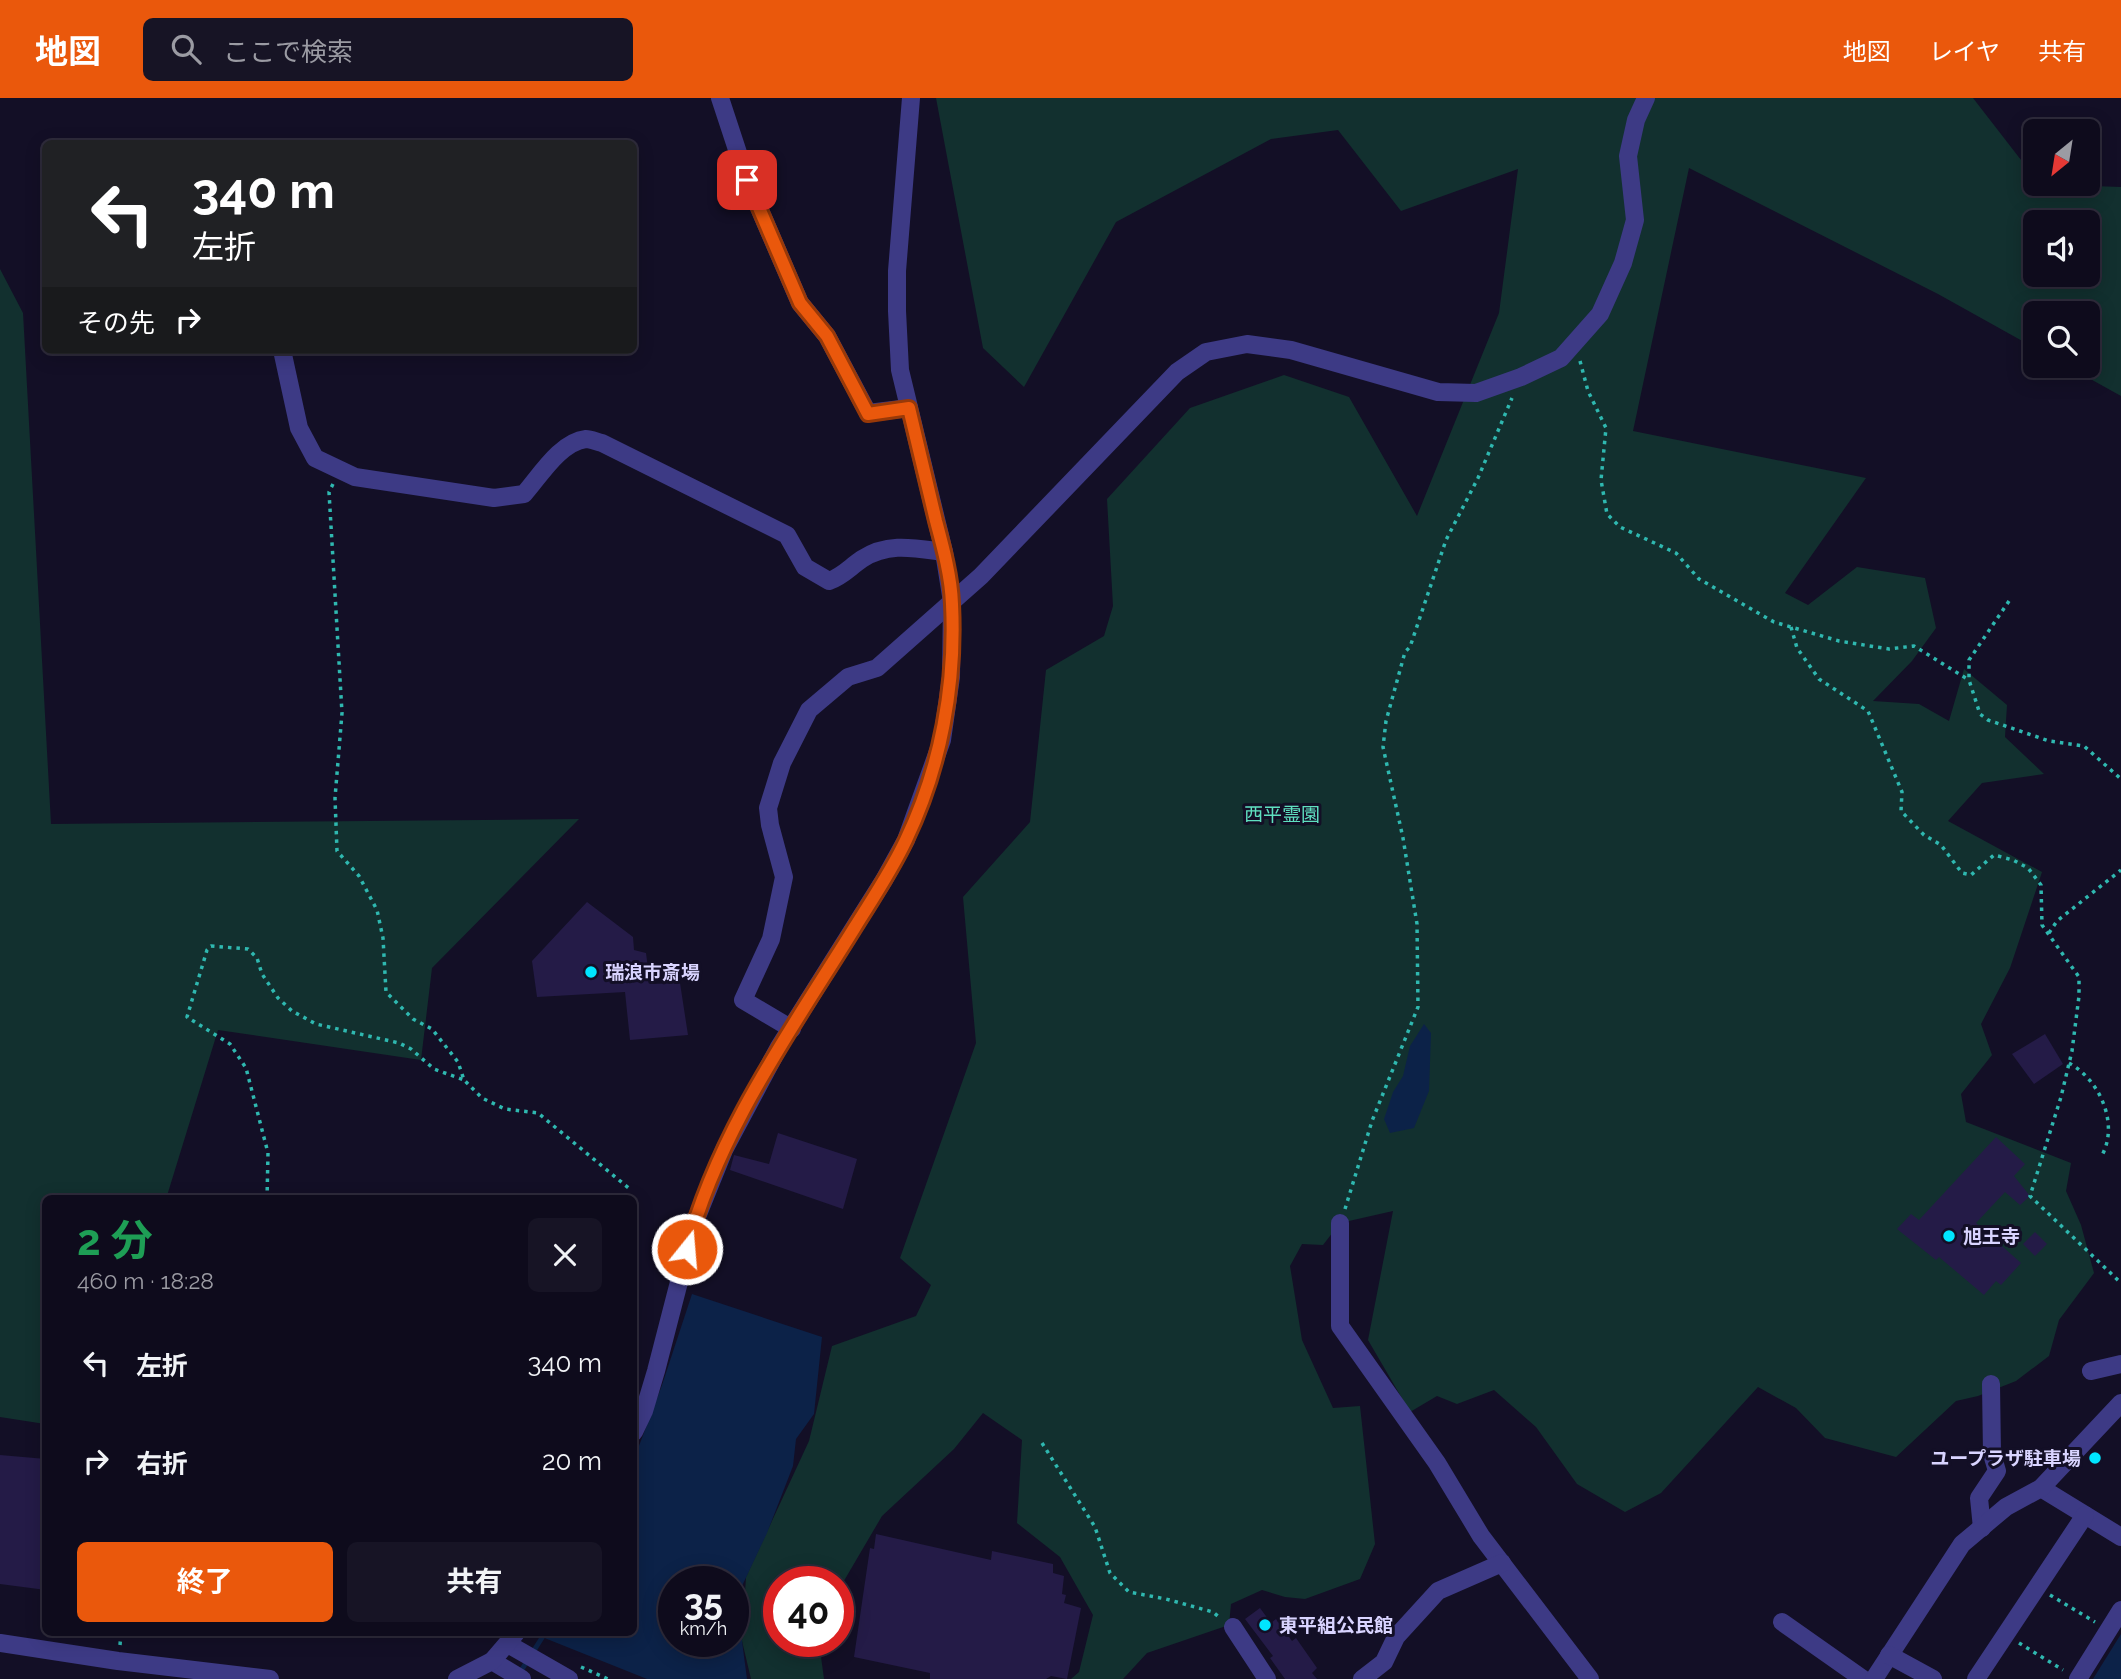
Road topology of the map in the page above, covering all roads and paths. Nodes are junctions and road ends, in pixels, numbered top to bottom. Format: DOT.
graph roads {
  1 [pos="720,98"];
  2 [pos="911,98"];
  3 [pos="1646,98"];
  4 [pos="1575,342"];
  5 [pos="283,354"];
  6 [pos="1521,377"];
  7 [pos="909,408"];
  8 [pos="342,471"];
  9 [pos="944,552"];
  10 [pos="2009,601"];
  11 [pos="953,602"];
  12 [pos="1791,627"];
  13 [pos="1969,680"];
  14 [pos="2121,779"];
  15 [pos="2121,870"];
  16 [pos="2049,933"];
  17 [pos="792,1029"];
  18 [pos="2069,1063"];
  19 [pos="464,1080"];
  20 [pos="2101,1157"];
  21 [pos="631,1190"];
  22 [pos="267,1195"];
  23 [pos="1340,1223"];
  24 [pos="2121,1283"];
  25 [pos="2121,1364"];
  26 [pos="2091,1371"];
  27 [pos="1991,1384"];
  28 [pos="2121,1403"];
  29 [pos="637,1426"];
  30 [pos="1042,1443"];
  31 [pos="2041,1488"];
  32 [pos="2085,1515"];
  33 [pos="1982,1528"];
  34 [pos="2121,1536"];
  35 [pos="1502,1563"];
  36 [pos="2037,1587"];
  37 [pos="2121,1610"];
  38 [pos="1782,1622"];
  39 [pos="1233,1628"];
  40 [pos="2108,1630"];
  41 [pos="2006,1634"];
  42 [pos="512,1638"];
  43 [pos="0,1643"];
  44 [pos="1889,1655"];
  45 [pos="492,1661"];
  46 [pos="2071,1675"];
  47 [pos="270,1679"];
  48 [pos="457,1679"];
  49 [pos="522,1679"];
  50 [pos="569,1679"];
  51 [pos="1267,1679"];
  52 [pos="1362,1679"];
  53 [pos="1590,1679"];
  54 [pos="1863,1679"];
  55 [pos="1874,1679"];
  56 [pos="1933,1679"];
  57 [pos="1976,1679"];
  1 -- 7 [label="street"];
  2 -- 7 [label="street"];
  3 -- 4 [label="street"];
  4 -- 6 [label="street"];
  4 -- 12 [label="path"];
  5 -- 8 [label="street"];
  6 -- 11 [label="street"];
  6 -- 23 [label="path"];
  7 -- 9 [label="street"];
  8 -- 9 [label="street"];
  8 -- 19 [label="path"];
  9 -- 11 [label="street"];
  10 -- 13 [label="path"];
  11 -- 17 [label="street"];
  11 -- 17 [label="street"];
  12 -- 13 [label="path"];
  12 -- 16 [label="path"];
  13 -- 14 [label="path"];
  15 -- 16 [label="path"];
  16 -- 18 [label="path"];
  17 -- 29 [label="street"];
  18 -- 20 [label="path"];
  18 -- 24 [label="path"];
  19 -- 21 [label="path"];
  19 -- 22 [label="path"];
  23 -- 35 [label="street"];
  25 -- 26 [label="street"];
  27 -- 33 [label="street"];
  28 -- 31 [label="street"];
  30 -- 39 [label="path"];
  31 -- 32 [label="street"];
  31 -- 33 [label="street"];
  32 -- 34 [label="street"];
  32 -- 36 [label="street"];
  33 -- 44 [label="street"];
  35 -- 52 [label="street"];
  35 -- 53 [label="street"];
  36 -- 40 [label="path"];
  36 -- 41 [label="street"];
  37 -- 40 [label="street"];
  38 -- 54 [label="street"];
  39 -- 51 [label="street"];
  40 -- 46 [label="street"];
  41 -- 46 [label="path"];
  41 -- 57 [label="street"];
  42 -- 45 [label="street"];
  42 -- 50 [label="street"];
  43 -- 47 [label="street"];
  44 -- 55 [label="street"];
  44 -- 56 [label="street"];
  45 -- 48 [label="street"];
  45 -- 49 [label="street"];
}
